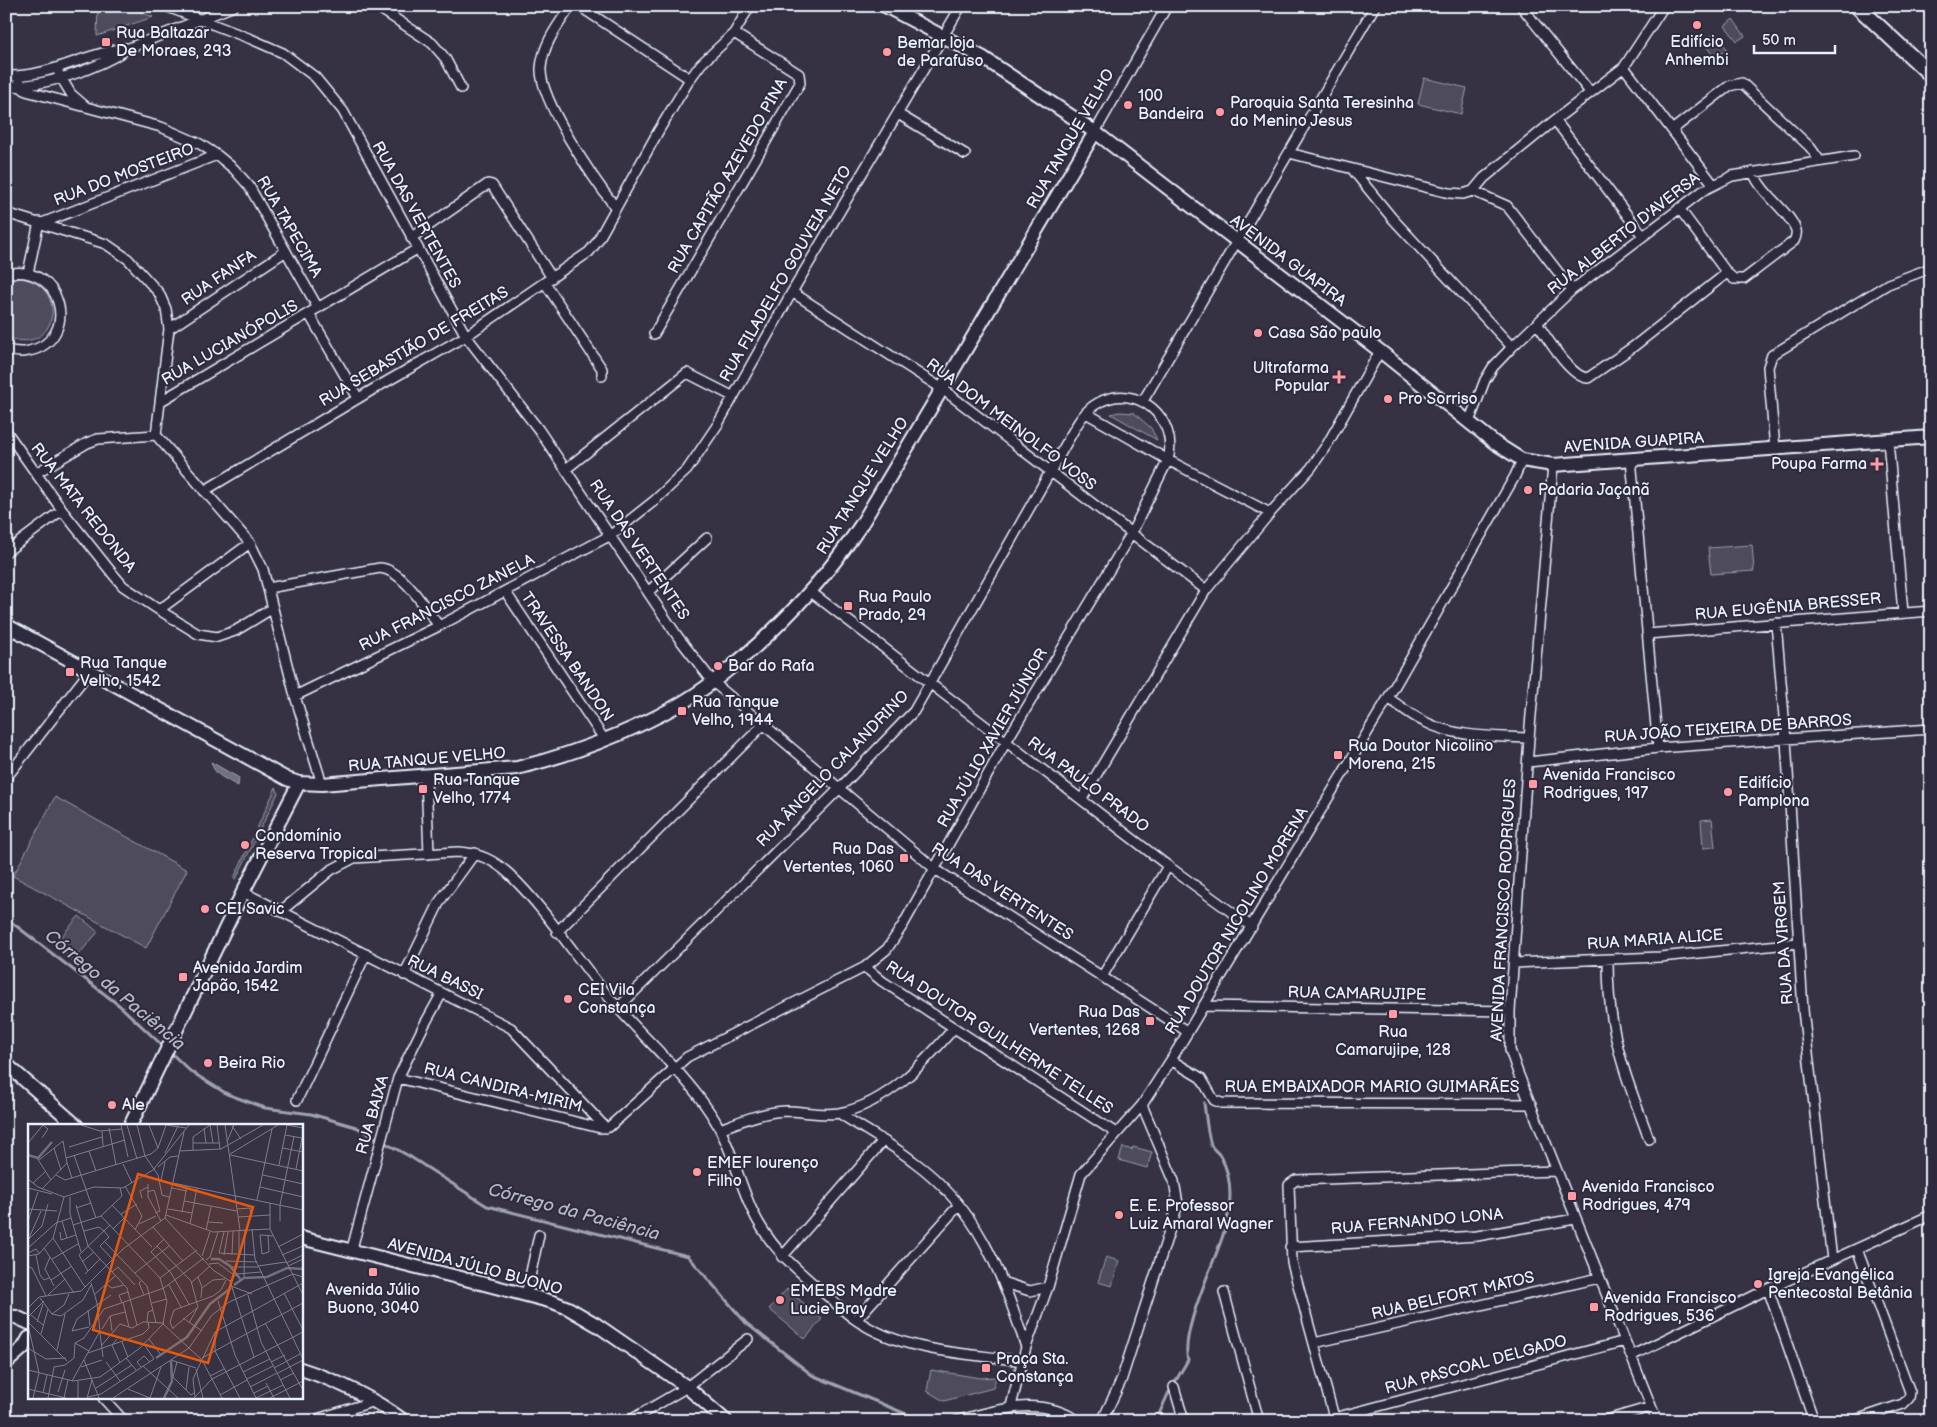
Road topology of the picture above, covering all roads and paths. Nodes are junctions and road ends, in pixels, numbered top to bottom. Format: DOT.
graph roads {
  1 [pos="166,6"];
  2 [pos="234,6"];
  3 [pos="376,6"];
  4 [pos="571,6"];
  5 [pos="580,6"];
  6 [pos="750,6"];
  7 [pos="885,6"];
  8 [pos="961,6"];
  9 [pos="1167,6"];
  10 [pos="1375,6"];
  11 [pos="1522,6"];
  12 [pos="1664,6"];
  13 [pos="1857,6"];
  14 [pos="201,20"];
  15 [pos="734,33"];
  16 [pos="944,36"];
  17 [pos="129,48"];
  18 [pos="1624,67"];
  19 [pos="56,68"];
  20 [pos="1931,75"];
  21 [pos="6,76"];
  22 [pos="19,76"];
  23 [pos="61,77"];
  24 [pos="690,80"];
  25 [pos="6,86"];
  26 [pos="20,86"];
  27 [pos="461,88"];
  28 [pos="1590,92"];
  29 [pos="91,110"];
  30 [pos="898,114"];
  31 [pos="1555,120"];
  32 [pos="1672,130"];
  33 [pos="1095,132"];
  34 [pos="1289,153"];
  35 [pos="965,154"];
  36 [pos="217,155"];
  37 [pos="1854,156"];
  38 [pos="1820,161"];
  39 [pos="1352,169"];
  40 [pos="1754,172"];
  41 [pos="1713,184"];
  42 [pos="1472,191"];
  43 [pos="616,208"];
  44 [pos="1680,208"];
  45 [pos="6,213"];
  46 [pos="40,222"];
  47 [pos="1643,236"];
  48 [pos="411,238"];
  49 [pos="1236,242"];
  50 [pos="417,249"];
  51 [pos="286,251"];
  52 [pos="1931,268"];
  53 [pos="28,273"];
  54 [pos="1727,273"];
  55 [pos="6,274"];
  56 [pos="548,280"];
  57 [pos="1572,290"];
  58 [pos="792,292"];
  59 [pos="318,308"];
  60 [pos="309,314"];
  61 [pos="1537,323"];
  62 [pos="169,329"];
  63 [pos="654,334"];
  64 [pos="466,336"];
  65 [pos="1512,348"];
  66 [pos="6,349"];
  67 [pos="1380,351"];
  68 [pos="602,376"];
  69 [pos="941,388"];
  70 [pos="732,396"];
  71 [pos="358,398"];
  72 [pos="161,401"];
  73 [pos="1143,402"];
  74 [pos="1086,413"];
  75 [pos="1468,422"];
  76 [pos="6,431"];
  77 [pos="156,435"];
  78 [pos="1931,437"];
  79 [pos="1888,440"];
  80 [pos="1775,449"];
  81 [pos="1630,459"];
  82 [pos="1168,460"];
  83 [pos="1522,460"];
  84 [pos="1552,465"];
  85 [pos="566,469"];
  86 [pos="36,473"];
  87 [pos="1050,473"];
  88 [pos="204,491"];
  89 [pos="62,510"];
  90 [pos="1270,513"];
  91 [pos="1131,534"];
  92 [pos="611,535"];
  93 [pos="707,538"];
  94 [pos="250,542"];
  95 [pos="6,552"];
  96 [pos="268,588"];
  97 [pos="1206,590"];
  98 [pos="505,591"];
  99 [pos="648,592"];
  100 [pos="811,592"];
  101 [pos="274,608"];
  102 [pos="159,610"];
  103 [pos="1931,611"];
  104 [pos="1903,613"];
  105 [pos="1776,623"];
  106 [pos="439,626"];
  107 [pos="9,632"];
  108 [pos="1647,634"];
  109 [pos="89,672"];
  110 [pos="713,682"];
  111 [pos="930,683"];
  112 [pos="295,696"];
  113 [pos="1388,698"];
  114 [pos="763,725"];
  115 [pos="1931,728"];
  116 [pos="1529,738"];
  117 [pos="604,739"];
  118 [pos="1786,740"];
  119 [pos="1006,742"];
  120 [pos="1658,748"];
  121 [pos="1528,762"];
  122 [pos="426,776"];
  123 [pos="6,778"];
  124 [pos="299,783"];
  125 [pos="322,784"];
  126 [pos="839,789"];
  127 [pos="1082,800"];
  128 [pos="474,853"];
  129 [pos="430,854"];
  130 [pos="1168,866"];
  131 [pos="935,869"];
  132 [pos="242,892"];
  133 [pos="281,911"];
  134 [pos="1252,927"];
  135 [pos="557,932"];
  136 [pos="1798,943"];
  137 [pos="366,954"];
  138 [pos="1608,960"];
  139 [pos="1514,963"];
  140 [pos="865,967"];
  141 [pos="404,975"];
  142 [pos="1103,975"];
  143 [pos="442,993"];
  144 [pos="1204,1006"];
  145 [pos="618,1008"];
  146 [pos="1510,1012"];
  147 [pos="954,1028"];
  148 [pos="1188,1032"];
  149 [pos="1171,1060"];
  150 [pos="6,1064"];
  151 [pos="674,1066"];
  152 [pos="398,1078"];
  153 [pos="297,1100"];
  154 [pos="1531,1104"];
  155 [pos="1142,1105"];
  156 [pos="839,1113"];
  157 [pos="75,1124"];
  158 [pos="131,1124"];
  159 [pos="603,1128"];
  160 [pos="720,1129"];
  161 [pos="1116,1133"];
  162 [pos="1649,1139"];
  163 [pos="882,1142"];
  164 [pos="1556,1171"];
  165 [pos="960,1205"];
  166 [pos="1931,1216"];
  167 [pos="1575,1219"];
  168 [pos="539,1235"];
  169 [pos="302,1238"];
  170 [pos="1290,1247"];
  171 [pos="1857,1249"];
  172 [pos="351,1252"];
  173 [pos="782,1257"];
  174 [pos="1832,1260"];
  175 [pos="1599,1278"];
  176 [pos="1005,1283"];
  177 [pos="1048,1287"];
  178 [pos="1768,1289"];
  179 [pos="1224,1292"];
  180 [pos="526,1295"];
  181 [pos="6,1316"];
  182 [pos="856,1320"];
  183 [pos="28,1322"];
  184 [pos="748,1338"];
  185 [pos="28,1340"];
  186 [pos="1624,1341"];
  187 [pos="1314,1343"];
  188 [pos="1026,1347"];
  189 [pos="1631,1356"];
  190 [pos="1022,1361"];
  191 [pos="6,1363"];
  192 [pos="302,1369"];
  193 [pos="687,1387"];
  194 [pos="1174,1387"];
  195 [pos="104,1400"];
  196 [pos="375,1401"];
  197 [pos="1011,1406"];
  198 [pos="1652,1407"];
  199 [pos="959,1420"];
  200 [pos="1335,1420"];
  201 [pos="124,1421"];
  202 [pos="311,1421"];
  203 [pos="404,1421"];
  204 [pos="629,1421"];
  205 [pos="726,1421"];
  206 [pos="1078,1421"];
  207 [pos="1102,1421"];
  208 [pos="1184,1421"];
  209 [pos="1259,1421"];
  210 [pos="1603,1421"];
  211 [pos="1657,1421"];
  212 [pos="1814,1421"];
  213 [pos="1853,1421"];
  1 -- 14 [label="street, RUA DAS VERTENTES"];
  2 -- 14 [label="street"];
  3 -- 27 [label="street"];
  4 -- 43 [label="street"];
  5 -- 24 [label="street"];
  6 -- 15 [label="street, RUA SEBASTIÃO DE FREITAS"];
  7 -- 16 [label="street, AVENIDA GUAPIRA"];
  8 -- 16 [label="street, RUA FILADELFO GOUVEIA NETO"];
  9 -- 33 [label="street, RUA TANQUE VELHO"];
  10 -- 34 [label="street"];
  11 -- 28 [label="street"];
  12 -- 18 [label="street"];
  13 -- 20 [label="main road"];
  14 -- 17 [label="street"];
  14 -- 48 [label="street, RUA DAS VERTENTES"];
  15 -- 24 [label="street, RUA SEBASTIÃO DE FREITAS"];
  15 -- 63 [label="street, RUA CAPITÃO AZEVEDO PINA"];
  16 -- 30 [label="street, RUA FILADELFO GOUVEIA NETO"];
  16 -- 33 [label="street, AVENIDA GUAPIRA"];
  17 -- 19 [label="street"];
  17 -- 23 [label="street"];
  18 -- 28 [label="street"];
  18 -- 32 [label="street"];
  19 -- 22 [label="street"];
  19 -- 23 [label="street, RUA TAPECIMA"];
  21 -- 22 [label="street"];
  22 -- 26 [label="street"];
  23 -- 26 [label="street"];
  23 -- 29 [label="street, RUA TAPECIMA"];
  24 -- 43 [label="street, RUA SEBASTIÃO DE FREITAS"];
  25 -- 26 [label="street"];
  26 -- 29 [label="street, RUA TAPECIMA"];
  28 -- 31 [label="street"];
  29 -- 36 [label="street, RUA TAPECIMA"];
  30 -- 35 [label="street"];
  30 -- 58 [label="street, RUA FILADELFO GOUVEIA NETO"];
  31 -- 42 [label="street"];
  31 -- 47 [label="street"];
  32 -- 38 [label="street"];
  32 -- 41 [label="street"];
  33 -- 49 [label="street, AVENIDA GUAPIRA"];
  33 -- 69 [label="street, RUA TANQUE VELHO"];
  34 -- 39 [label="street"];
  34 -- 49 [label="street"];
  36 -- 46 [label="street, RUA DO MOSTEIRO"];
  36 -- 51 [label="street, RUA TAPECIMA"];
  37 -- 38 [label="street, RUA ALBERTO D'AVERSA"];
  38 -- 40 [label="street, RUA ALBERTO D'AVERSA"];
  39 -- 42 [label="street"];
  39 -- 65 [label="street"];
  40 -- 41 [label="street, RUA ALBERTO D'AVERSA"];
  40 -- 54 [label="street"];
  41 -- 44 [label="street, RUA ALBERTO D'AVERSA"];
  42 -- 57 [label="street"];
  43 -- 56 [label="street, RUA SEBASTIÃO DE FREITAS"];
  44 -- 47 [label="street, RUA ALBERTO D'AVERSA"];
  44 -- 54 [label="street"];
  45 -- 46 [label="street"];
  46 -- 53 [label="street"];
  46 -- 62 [label="street"];
  47 -- 57 [label="street, RUA ALBERTO D'AVERSA"];
  48 -- 50 [label="street, RUA DAS VERTENTES"];
  48 -- 56 [label="street"];
  49 -- 67 [label="street, AVENIDA GUAPIRA"];
  49 -- 73 [label="street"];
  50 -- 59 [label="street, RUA LUCIANÓPOLIS"];
  50 -- 64 [label="street, RUA DAS VERTENTES"];
  51 -- 59 [label="street, RUA TAPECIMA"];
  51 -- 62 [label="street, RUA FANFA"];
  52 -- 80 [label="street"];
  53 -- 55 [label="street"];
  53 -- 66 [label="street"];
  54 -- 61 [label="street"];
  56 -- 64 [label="street, RUA SEBASTIÃO DE FREITAS"];
  56 -- 68 [label="street"];
  57 -- 61 [label="street, RUA ALBERTO D'AVERSA"];
  58 -- 69 [label="street, RUA DOM MEINOLFO VOSS"];
  58 -- 70 [label="street, RUA FILADELFO GOUVEIA NETO"];
  59 -- 60 [label="street, RUA LUCIANÓPOLIS"];
  60 -- 71 [label="street"];
  60 -- 72 [label="street, RUA LUCIANÓPOLIS"];
  61 -- 65 [label="street, RUA ALBERTO D'AVERSA"];
  62 -- 72 [label="street"];
  64 -- 71 [label="street, RUA SEBASTIÃO DE FREITAS"];
  64 -- 85 [label="street, RUA DAS VERTENTES"];
  65 -- 75 [label="street, RUA ALBERTO D'AVERSA"];
  67 -- 75 [label="street, AVENIDA GUAPIRA"];
  67 -- 90 [label="street"];
  69 -- 87 [label="street, RUA DOM MEINOLFO VOSS"];
  69 -- 100 [label="street, RUA TANQUE VELHO"];
  70 -- 85 [label="street"];
  70 -- 92 [label="street, RUA FILADELFO GOUVEIA NETO"];
  71 -- 88 [label="street, RUA SEBASTIÃO DE FREITAS"];
  72 -- 77 [label="street"];
  73 -- 74 [label="street"];
  73 -- 82 [label="street"];
  74 -- 82 [label="street"];
  74 -- 87 [label="street, RUA ÂNGELO CALANDRINO"];
  75 -- 83 [label="street, AVENIDA GUAPIRA"];
  76 -- 86 [label="street, RUA MATA REDONDA"];
  77 -- 86 [label="street"];
  77 -- 88 [label="street"];
  78 -- 79 [label="street, AVENIDA GUAPIRA"];
  79 -- 80 [label="street, AVENIDA GUAPIRA"];
  79 -- 104 [label="street"];
  80 -- 81 [label="street, AVENIDA GUAPIRA"];
  81 -- 84 [label="street, AVENIDA GUAPIRA"];
  81 -- 108 [label="street"];
  82 -- 90 [label="street"];
  82 -- 91 [label="street, RUA JÚLIO XAVIER JÚNIOR"];
  83 -- 84 [label="street, AVENIDA GUAPIRA"];
  83 -- 113 [label="street, RUA DOUTOR NICOLINO MORENA"];
  84 -- 116 [label="street, AVENIDA FRANCISCO RODRIGUES"];
  85 -- 92 [label="street, RUA DAS VERTENTES"];
  86 -- 89 [label="street, RUA MATA REDONDA"];
  87 -- 91 [label="street, RUA DOM MEINOLFO VOSS"];
  87 -- 111 [label="street, RUA ÂNGELO CALANDRINO"];
  88 -- 94 [label="street"];
  89 -- 95 [label="street"];
  89 -- 102 [label="street, RUA MATA REDONDA"];
  90 -- 97 [label="street"];
  91 -- 97 [label="street, RUA DOM MEINOLFO VOSS"];
  91 -- 119 [label="street, RUA JÚLIO XAVIER JÚNIOR"];
  92 -- 98 [label="street, RUA FRANCISCO ZANELA"];
  92 -- 99 [label="street, RUA DAS VERTENTES"];
  93 -- 99 [label="street"];
  94 -- 96 [label="street"];
  94 -- 102 [label="street"];
  96 -- 101 [label="street"];
  96 -- 106 [label="street"];
  97 -- 127 [label="street"];
  98 -- 106 [label="street, RUA FRANCISCO ZANELA"];
  98 -- 117 [label="street, TRAVESSA BANDON"];
  99 -- 110 [label="street, RUA DAS VERTENTES"];
  100 -- 110 [label="street, RUA TANQUE VELHO"];
  100 -- 111 [label="street, RUA PAULO PRADO"];
  101 -- 102 [label="street, RUA MATA REDONDA"];
  101 -- 112 [label="street"];
  103 -- 104 [label="street, RUA EUGÊNIA BRESSER"];
  104 -- 105 [label="street, RUA EUGÊNIA BRESSER"];
  105 -- 108 [label="street, RUA EUGÊNIA BRESSER"];
  105 -- 118 [label="street, RUA DA VIRGEM"];
  106 -- 112 [label="street, RUA FRANCISCO ZANELA"];
  107 -- 109 [label="street, RUA TANQUE VELHO"];
  108 -- 120 [label="street"];
  109 -- 123 [label="street"];
  109 -- 124 [label="street, RUA TANQUE VELHO"];
  110 -- 114 [label="street, RUA DAS VERTENTES"];
  110 -- 117 [label="street, RUA TANQUE VELHO"];
  111 -- 119 [label="street, RUA PAULO PRADO"];
  111 -- 126 [label="street, RUA ÂNGELO CALANDRINO"];
  112 -- 125 [label="street"];
  113 -- 116 [label="street"];
  113 -- 134 [label="street, RUA DOUTOR NICOLINO MORENA"];
  114 -- 126 [label="street, RUA DAS VERTENTES"];
  114 -- 135 [label="street"];
  115 -- 118 [label="street, RUA JOÃO TEIXEIRA DE BARROS"];
  116 -- 121 [label="street, AVENIDA FRANCISCO RODRIGUES"];
  117 -- 122 [label="street, RUA TANQUE VELHO"];
  118 -- 120 [label="street, RUA JOÃO TEIXEIRA DE BARROS"];
  118 -- 136 [label="street, RUA DA VIRGEM"];
  119 -- 127 [label="street, RUA PAULO PRADO"];
  119 -- 131 [label="street, RUA JÚLIO XAVIER JÚNIOR"];
  120 -- 121 [label="street, RUA JOÃO TEIXEIRA DE BARROS"];
  121 -- 139 [label="street, AVENIDA FRANCISCO RODRIGUES"];
  122 -- 125 [label="street, RUA TANQUE VELHO"];
  122 -- 129 [label="street"];
  124 -- 125 [label="street, RUA TANQUE VELHO"];
  124 -- 132 [label="street"];
  126 -- 131 [label="street, RUA DAS VERTENTES"];
  126 -- 145 [label="street, RUA ÂNGELO CALANDRINO"];
  127 -- 130 [label="street, RUA PAULO PRADO"];
  128 -- 129 [label="street"];
  128 -- 135 [label="street"];
  128 -- 141 [label="street"];
  129 -- 133 [label="street"];
  130 -- 134 [label="street, RUA PAULO PRADO"];
  130 -- 142 [label="street"];
  131 -- 140 [label="street, RUA JÚLIO XAVIER JÚNIOR"];
  131 -- 142 [label="street, RUA DAS VERTENTES"];
  132 -- 133 [label="street, RUA BASSI"];
  132 -- 158 [label="street"];
  133 -- 137 [label="street, RUA BASSI"];
  134 -- 144 [label="street, RUA DOUTOR NICOLINO MORENA"];
  135 -- 145 [label="street"];
  136 -- 138 [label="street, RUA MARIA ALICE"];
  136 -- 174 [label="street, RUA DA VIRGEM"];
  137 -- 141 [label="street, RUA BASSI"];
  137 -- 153 [label="street"];
  138 -- 139 [label="street, RUA MARIA ALICE"];
  138 -- 162 [label="street"];
  139 -- 146 [label="street, AVENIDA FRANCISCO RODRIGUES"];
  140 -- 147 [label="street, RUA DOUTOR GUILHERME TELLES"];
  140 -- 151 [label="street, RUA JÚLIO XAVIER JÚNIOR"];
  141 -- 143 [label="street, RUA BASSI"];
  142 -- 148 [label="street, RUA DAS VERTENTES"];
  143 -- 152 [label="street, RUA BAIXA"];
  143 -- 159 [label="street, RUA BASSI"];
  144 -- 146 [label="street, RUA CAMARUJIPE"];
  144 -- 148 [label="street, RUA DOUTOR NICOLINO MORENA"];
  145 -- 151 [label="street"];
  146 -- 154 [label="street, AVENIDA FRANCISCO RODRIGUES"];
  147 -- 156 [label="street"];
  147 -- 161 [label="street, RUA DOUTOR GUILHERME TELLES"];
  148 -- 149 [label="street, RUA DOUTOR NICOLINO MORENA"];
  149 -- 154 [label="street, RUA EMBAIXADOR MARIO GUIMARÃES"];
  149 -- 155 [label="street, RUA DOUTOR NICOLINO MORENA"];
  150 -- 157 [label="street"];
  151 -- 159 [label="street, RUA JÚLIO XAVIER JÚNIOR"];
  151 -- 160 [label="street"];
  152 -- 159 [label="street, RUA CANDIRA-MIRIM"];
  152 -- 172 [label="street, RUA BAIXA"];
  154 -- 164 [label="street, AVENIDA FRANCISCO RODRIGUES"];
  155 -- 161 [label="street, RUA DOUTOR NICOLINO MORENA"];
  155 -- 207 [label="street"];
  156 -- 160 [label="street"];
  156 -- 163 [label="street"];
  160 -- 173 [label="street"];
  161 -- 177 [label="street, RUA DOUTOR NICOLINO MORENA"];
  163 -- 165 [label="street"];
  163 -- 173 [label="street"];
  164 -- 167 [label="street, AVENIDA FRANCISCO RODRIGUES"];
  164 -- 170 [label="street"];
  165 -- 176 [label="street"];
  165 -- 182 [label="street"];
  166 -- 171 [label="street"];
  167 -- 170 [label="street, RUA FERNANDO LONA"];
  167 -- 175 [label="street, AVENIDA FRANCISCO RODRIGUES"];
  168 -- 180 [label="street"];
  169 -- 172 [label="street, AVENIDA JÚLIO BUONO"];
  170 -- 187 [label="street"];
  171 -- 174 [label="street"];
  171 -- 213 [label="street"];
  172 -- 180 [label="street, AVENIDA JÚLIO BUONO"];
  173 -- 182 [label="street"];
  174 -- 178 [label="street"];
  175 -- 186 [label="street, AVENIDA FRANCISCO RODRIGUES"];
  175 -- 187 [label="street, RUA BELFORT MATOS"];
  176 -- 177 [label="street"];
  176 -- 188 [label="street"];
  177 -- 188 [label="street, RUA DOUTOR NICOLINO MORENA"];
  178 -- 189 [label="street"];
  178 -- 212 [label="street"];
  179 -- 209 [label="street"];
  180 -- 193 [label="street, AVENIDA JÚLIO BUONO"];
  181 -- 183 [label="street"];
  182 -- 190 [label="street"];
  184 -- 193 [label="street"];
  185 -- 191 [label="street"];
  186 -- 189 [label="street, AVENIDA FRANCISCO RODRIGUES"];
  186 -- 200 [label="street, RUA PASCOAL DELGADO"];
  187 -- 200 [label="street"];
  188 -- 190 [label="street, RUA DOUTOR NICOLINO MORENA"];
  189 -- 198 [label="street, AVENIDA FRANCISCO RODRIGUES"];
  190 -- 197 [label="street, RUA DOUTOR NICOLINO MORENA"];
  192 -- 196 [label="street"];
  193 -- 204 [label="street"];
  193 -- 205 [label="street, AVENIDA JÚLIO BUONO"];
  194 -- 208 [label="street"];
  195 -- 201 [label="street"];
  196 -- 202 [label="street"];
  196 -- 203 [label="street"];
  197 -- 199 [label="street"];
  197 -- 206 [label="street"];
  198 -- 210 [label="street"];
  198 -- 211 [label="street, AVENIDA FRANCISCO RODRIGUES"];
}
